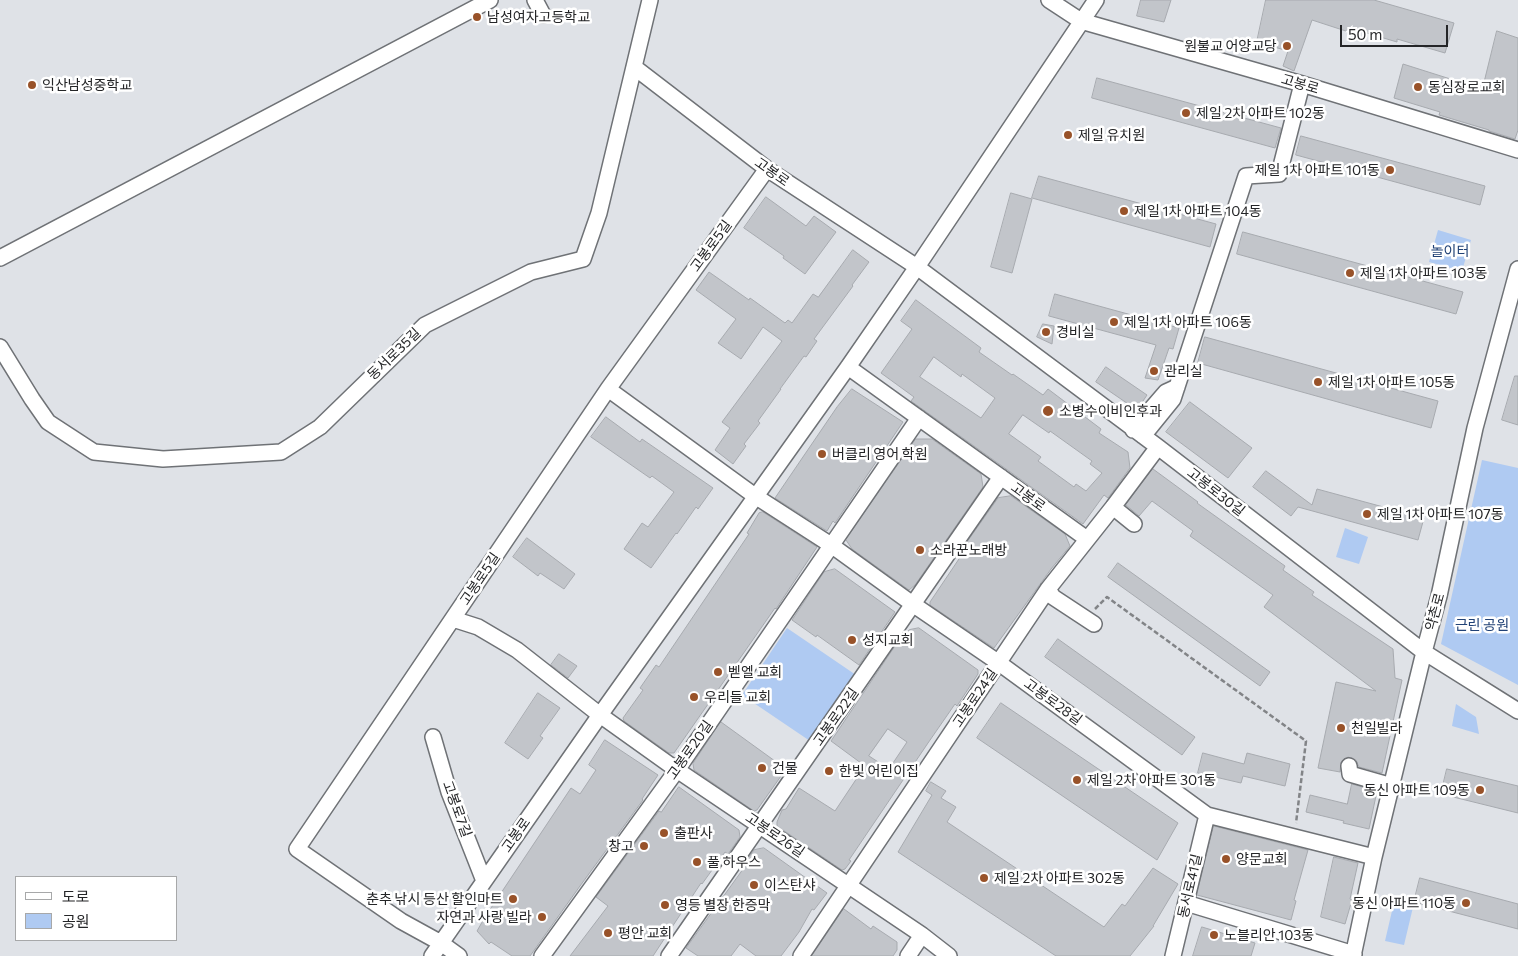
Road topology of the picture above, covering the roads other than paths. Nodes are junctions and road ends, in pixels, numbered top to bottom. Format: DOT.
graph roads {
  1 [pos="490,0"];
  2 [pos="535,0"];
  3 [pos="650,0"];
  4 [pos="1049,0"];
  5 [pos="1096,0"];
  6 [pos="543,15"];
  7 [pos="1081,21"];
  8 [pos="634,67"];
  9 [pos="1302,84"];
  10 [pos="1518,150"];
  11 [pos="767,169"];
  12 [pos="0,258"];
  13 [pos="917,267"];
  14 [pos="1518,269"];
  15 [pos="0,347"];
  16 [pos="848,367"];
  17 [pos="608,389"];
  18 [pos="919,418"];
  19 [pos="1138,433"];
  20 [pos="1158,447"];
  21 [pos="1001,477"];
  22 [pos="755,496"];
  23 [pos="1113,507"];
  24 [pos="1134,524"];
  25 [pos="1087,539"];
  26 [pos="831,545"];
  27 [pos="1048,588"];
  28 [pos="914,605"];
  29 [pos="453,619"];
  30 [pos="1090,622"];
  31 [pos="1424,652"];
  32 [pos="999,663"];
  33 [pos="1518,711"];
  34 [pos="600,715"];
  35 [pos="433,737"];
  36 [pos="1349,766"];
  37 [pos="677,770"];
  38 [pos="1392,786"];
  39 [pos="1207,815"];
  40 [pos="760,825"];
  41 [pos="1374,857"];
  42 [pos="484,880"];
  43 [pos="849,886"];
  44 [pos="1186,903"];
  45 [pos="922,935"];
  46 [pos="441,943"];
  47 [pos="1354,955"];
  48 [pos="432,956"];
  49 [pos="459,956"];
  50 [pos="542,956"];
  51 [pos="669,956"];
  52 [pos="801,956"];
  53 [pos="908,956"];
  54 [pos="949,956"];
  55 [pos="1173,956"];
  1 -- 12 [label="street"];
  2 -- 6 [label="street"];
  3 -- 8 [label="street, 동서로35길"];
  4 -- 7 [label="street"];
  5 -- 7 [label="street, 고봉로"];
  7 -- 9 [label="street, 고봉로"];
  7 -- 13 [label="street, 고봉로"];
  8 -- 11 [label="street, 고봉로"];
  8 -- 15 [label="street, 동서로35길"];
  9 -- 10 [label="street, 고봉로"];
  9 -- 19 [label="street"];
  11 -- 13 [label="street, 고봉로"];
  11 -- 17 [label="street, 고봉로5길"];
  13 -- 16 [label="street, 고봉로"];
  13 -- 19 [label="street, 고봉로30길"];
  14 -- 31 [label="street, 약촌로"];
  16 -- 18 [label="street, 고봉로"];
  16 -- 22 [label="street, 고봉로"];
  17 -- 22 [label="street"];
  17 -- 29 [label="street, 고봉로5길"];
  18 -- 21 [label="street, 고봉로"];
  18 -- 26 [label="street, 고봉로20길"];
  19 -- 20 [label="street, 고봉로30길"];
  20 -- 23 [label="street, 고봉로24길"];
  20 -- 31 [label="street, 고봉로30길"];
  21 -- 25 [label="street, 고봉로"];
  21 -- 28 [label="street, 고봉로22길"];
  22 -- 26 [label="street, 고봉로28길"];
  22 -- 34 [label="street, 고봉로"];
  23 -- 24 [label="street"];
  23 -- 25 [label="street, 고봉로24길"];
  25 -- 27 [label="street, 고봉로24길"];
  26 -- 28 [label="street, 고봉로28길"];
  26 -- 37 [label="street, 고봉로20길"];
  27 -- 30 [label="street"];
  27 -- 32 [label="street, 고봉로24길"];
  28 -- 32 [label="street, 고봉로28길"];
  28 -- 40 [label="street, 고봉로22길"];
  29 -- 34 [label="street"];
  29 -- 46 [label="street, 고봉로5길"];
  31 -- 33 [label="street, 고봉로30길"];
  31 -- 38 [label="street, 약촌로"];
  32 -- 39 [label="street, 고봉로28길"];
  32 -- 43 [label="street, 고봉로24길"];
  34 -- 37 [label="street, 고봉로26길"];
  34 -- 42 [label="street, 고봉로"];
  35 -- 42 [label="street, 고봉로7길"];
  36 -- 38 [label="street"];
  37 -- 40 [label="street, 고봉로26길"];
  37 -- 50 [label="street, 고봉로20길"];
  38 -- 41 [label="street, 약촌로"];
  39 -- 41 [label="street, 고봉로28길"];
  39 -- 44 [label="street, 동서로41길"];
  40 -- 43 [label="street, 고봉로26길"];
  40 -- 51 [label="street, 고봉로22길"];
  41 -- 47 [label="street, 약촌로"];
  42 -- 46 [label="street, 고봉로"];
  43 -- 45 [label="street, 고봉로26길"];
  43 -- 52 [label="street, 고봉로24길"];
  44 -- 47 [label="street"];
  44 -- 55 [label="street, 동서로41길"];
  45 -- 53 [label="street"];
  45 -- 54 [label="street, 고봉로26길"];
  46 -- 48 [label="street, 고봉로"];
  46 -- 49 [label="street"];
}
